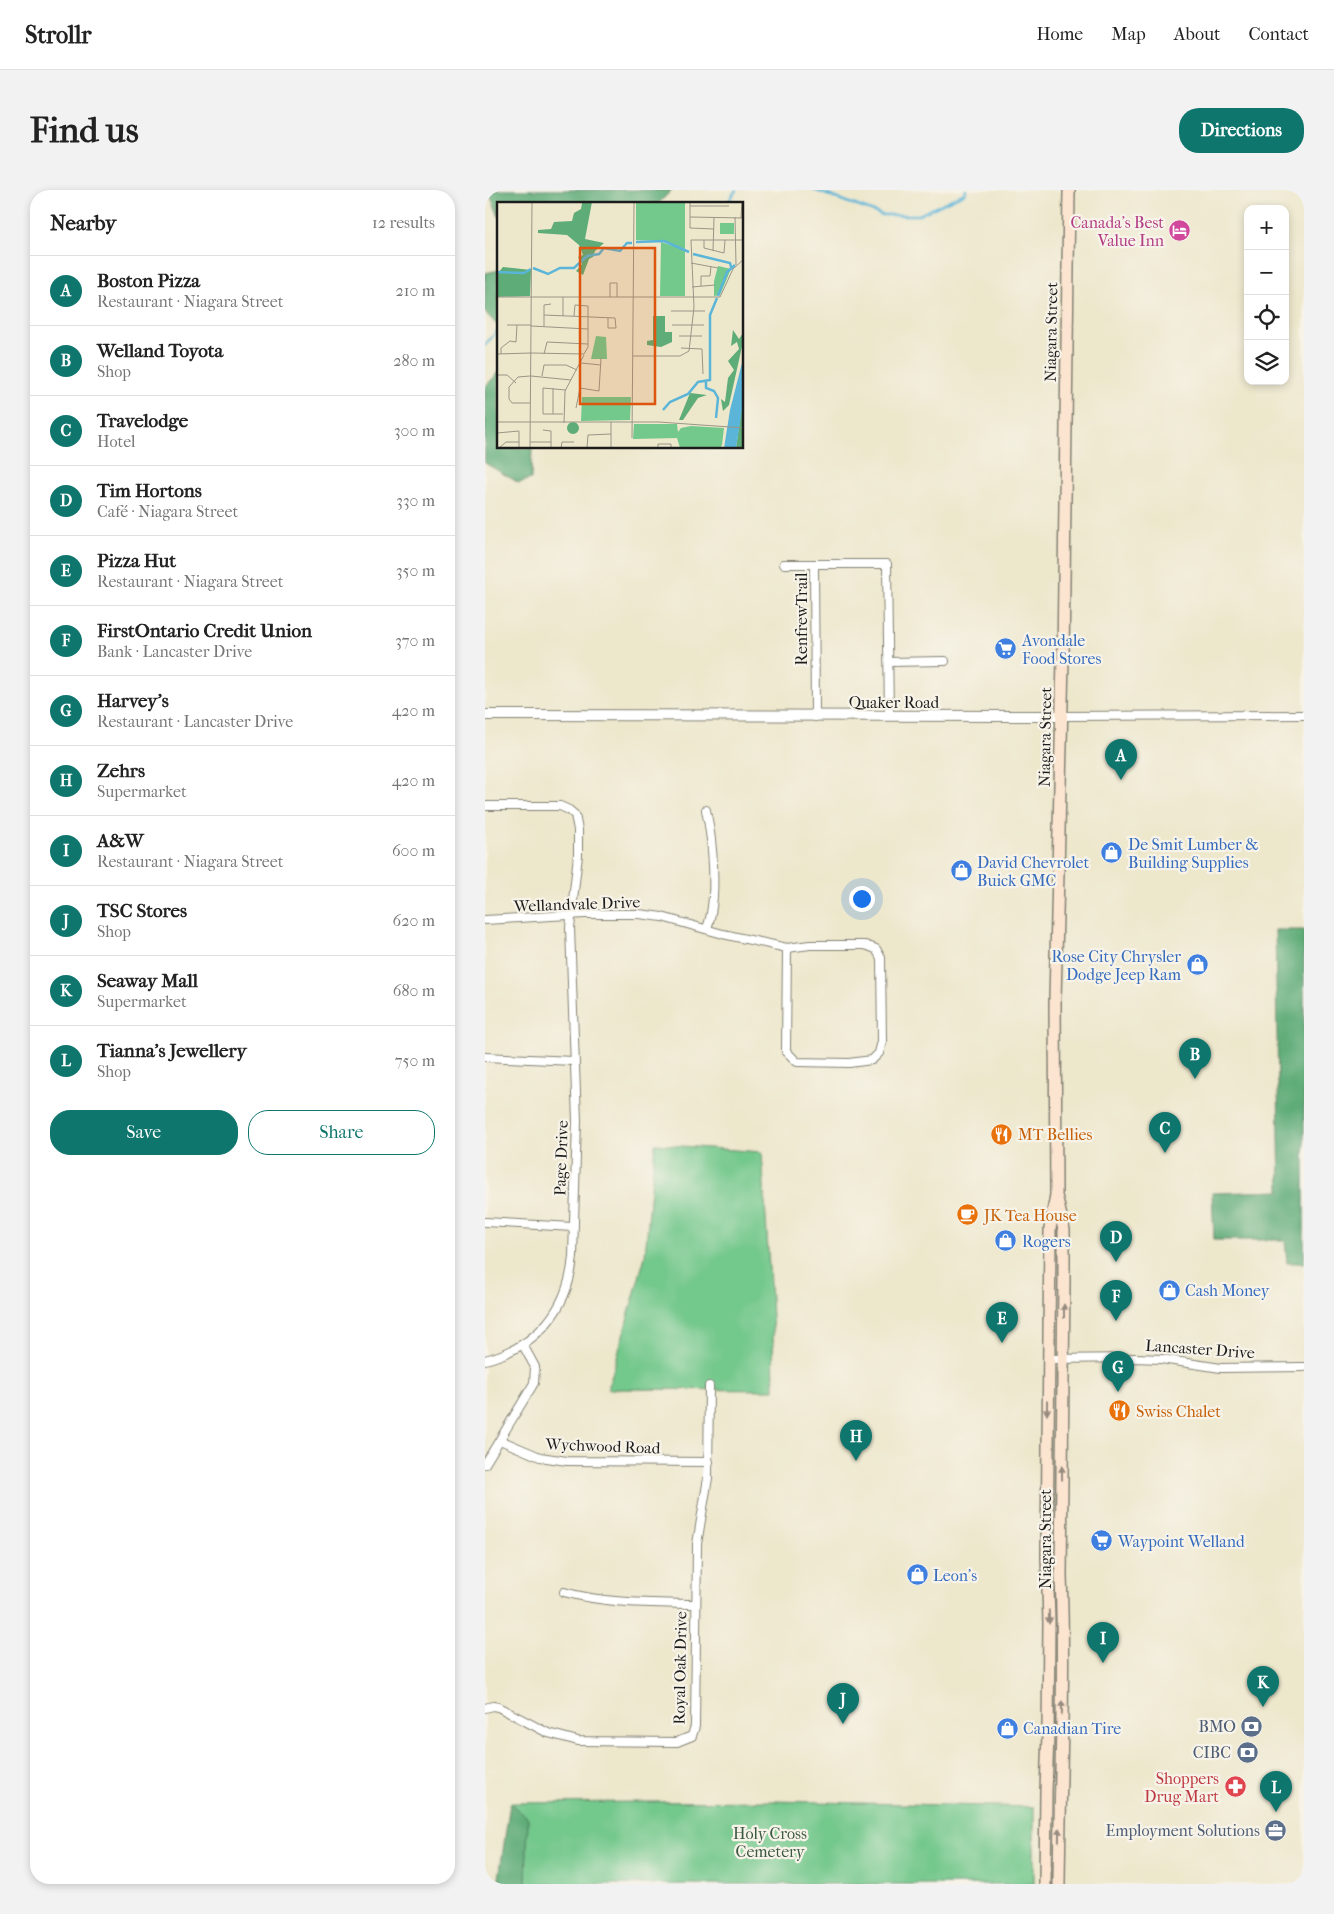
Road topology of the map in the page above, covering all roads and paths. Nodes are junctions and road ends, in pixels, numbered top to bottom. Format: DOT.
graph roads {
  1 [pos="1069,190"];
  2 [pos="783,564"];
  3 [pos="814,564"];
  4 [pos="945,660"];
  5 [pos="889,662"];
  6 [pos="485,715"];
  7 [pos="1304,715"];
  8 [pos="889,716"];
  9 [pos="1061,716"];
  10 [pos="815,717"];
  11 [pos="485,806"];
  12 [pos="706,810"];
  13 [pos="571,915"];
  14 [pos="485,920"];
  15 [pos="707,928"];
  16 [pos="787,948"];
  17 [pos="485,1057"];
  18 [pos="573,1061"];
  19 [pos="1056,1195"];
  20 [pos="485,1222"];
  21 [pos="573,1227"];
  22 [pos="523,1345"];
  23 [pos="1049,1359"];
  24 [pos="1064,1359"];
  25 [pos="485,1360"];
  26 [pos="1304,1366"];
  27 [pos="709,1386"];
  28 [pos="500,1440"];
  29 [pos="709,1462"];
  30 [pos="485,1464"];
  31 [pos="564,1592"];
  32 [pos="695,1604"];
  33 [pos="485,1708"];
  34 [pos="1045,1884"];
  35 [pos="1059,1884"];
  1 -- 9 [label="main road, Niagara Street"];
  2 -- 3 [label="street"];
  3 -- 5 [label="street, RenfrewTrail"];
  3 -- 10 [label="street, RenfrewTrail"];
  4 -- 5 [label="street"];
  5 -- 8 [label="street, RenfrewTrail"];
  6 -- 10 [label="street, Quaker Road"];
  7 -- 9 [label="street, Quaker Road"];
  8 -- 9 [label="street, Quaker Road"];
  8 -- 10 [label="street, Quaker Road"];
  9 -- 19 [label="main road, Niagara Street"];
  11 -- 13 [label="street, Page Drive"];
  12 -- 15 [label="street"];
  13 -- 14 [label="street, Wellandvale Drive"];
  13 -- 15 [label="street, Wellandvale Drive"];
  13 -- 18 [label="street, Page Drive"];
  15 -- 16 [label="street, Wellandvale Drive"];
  16 -- 16 [label="street, Wellandvale Drive"];
  17 -- 18 [label="street"];
  18 -- 21 [label="street, Page Drive"];
  19 -- 23 [label="main road, Niagara Street"];
  24 -- 19 [label="main road, Niagara Street, one-way"];
  20 -- 21 [label="street"];
  21 -- 22 [label="street, Page Drive"];
  22 -- 25 [label="street, Page Drive"];
  22 -- 28 [label="street"];
  23 -- 24 [label="street, Lancaster Drive"];
  23 -- 34 [label="main road, Niagara Street, one-way"];
  24 -- 26 [label="street, Lancaster Drive"];
  35 -- 24 [label="main road, Niagara Street, one-way"];
  27 -- 29 [label="street, Royal Oak Drive"];
  28 -- 29 [label="street, Wychwood Road"];
  28 -- 30 [label="street"];
  29 -- 32 [label="street, Royal Oak Drive"];
  31 -- 32 [label="street"];
  32 -- 33 [label="street, Royal Oak Drive"];
}
